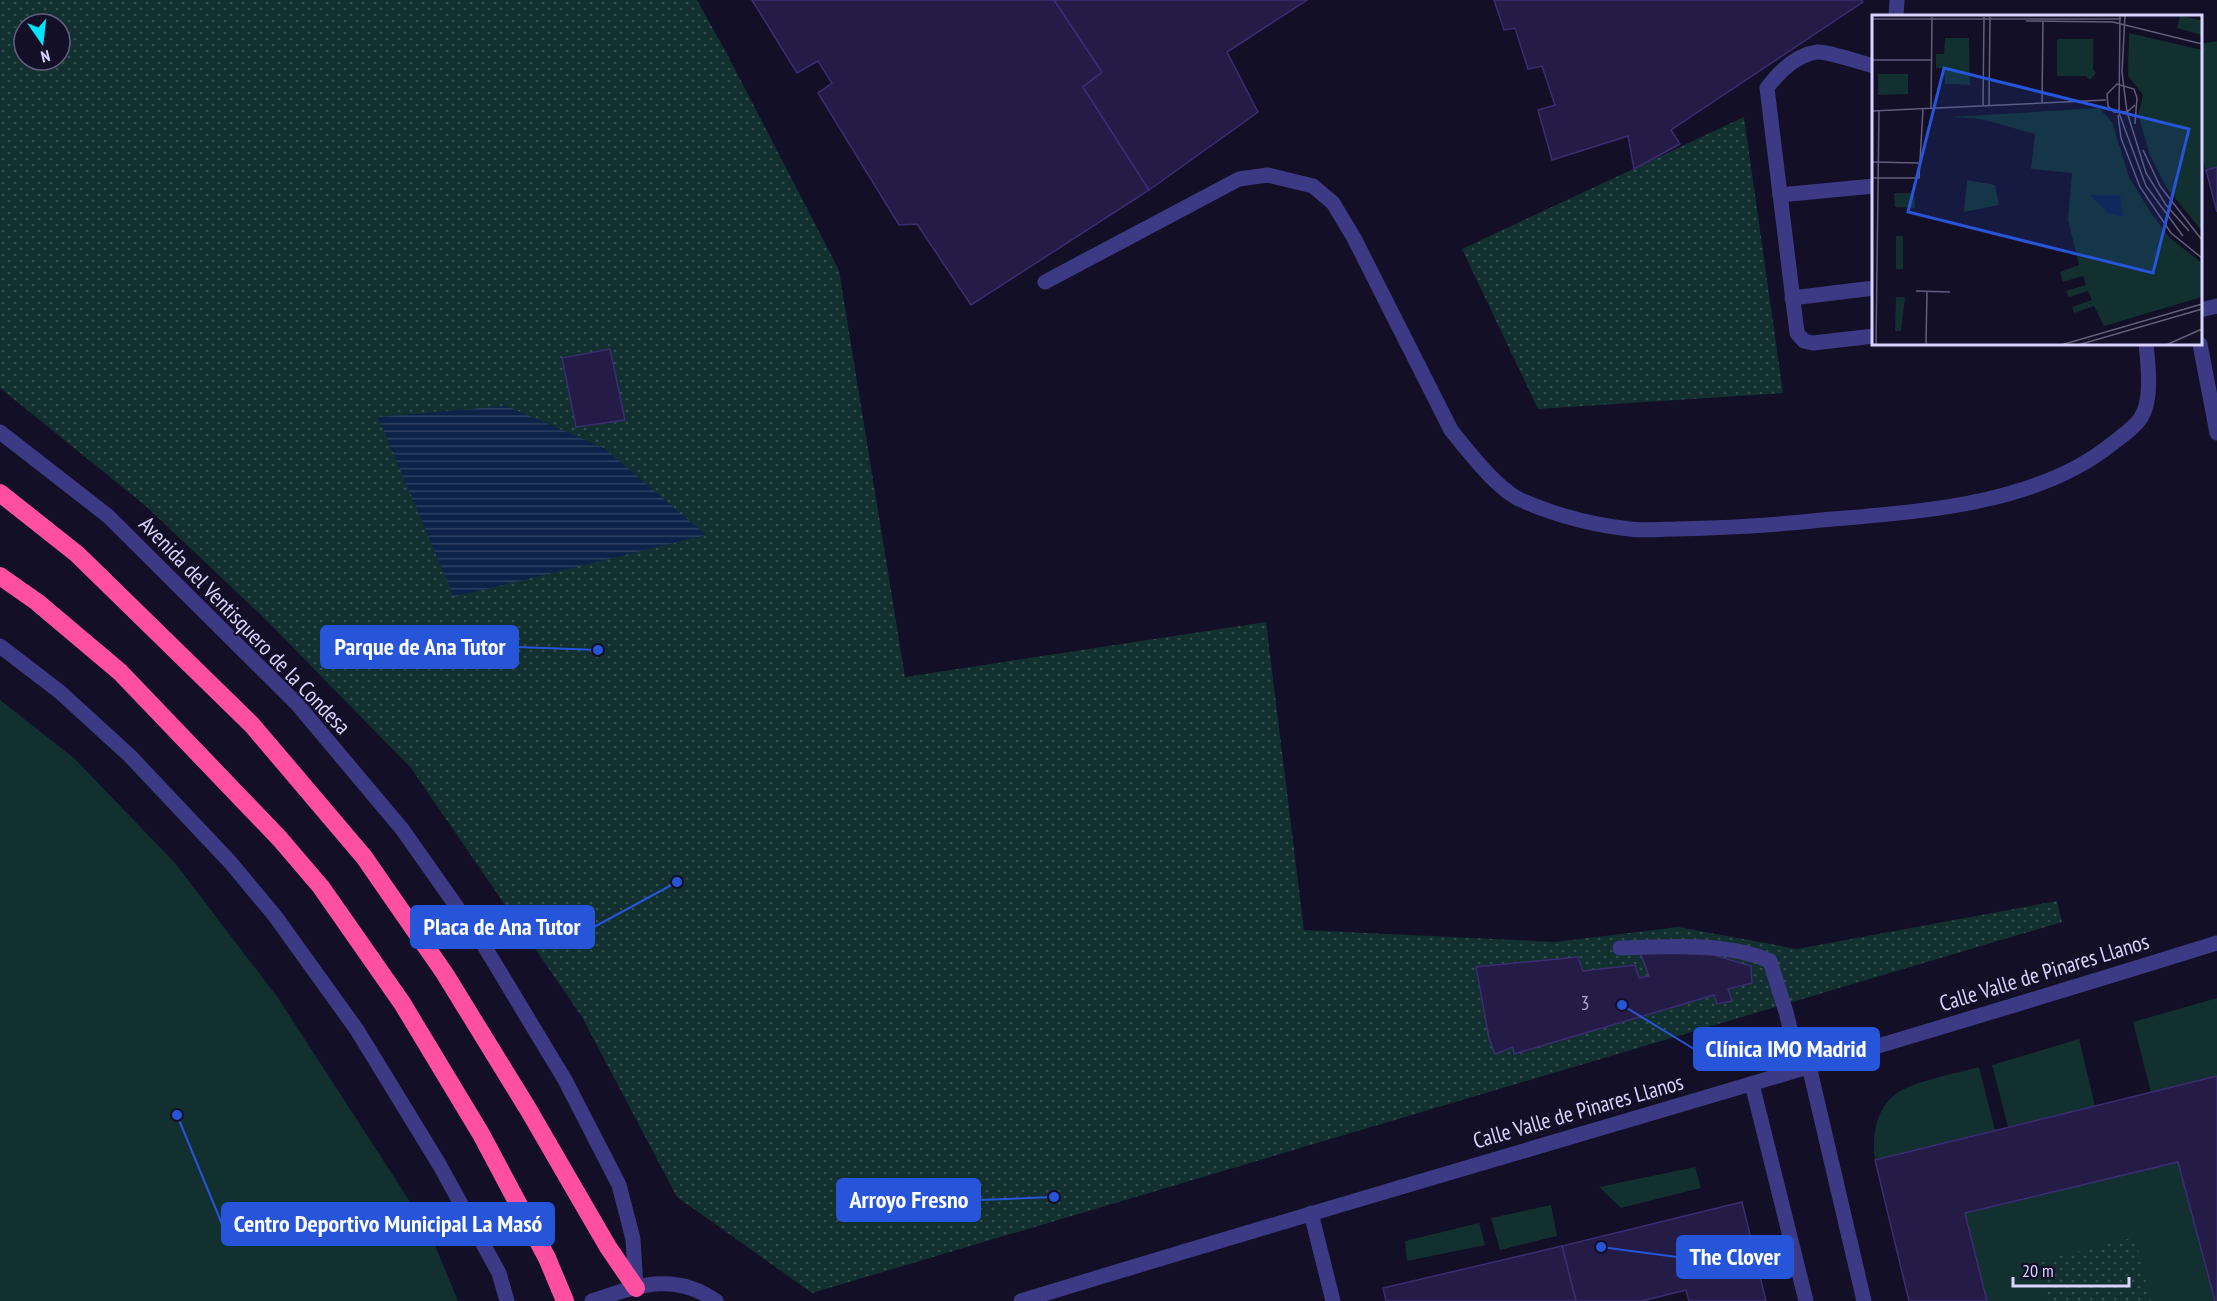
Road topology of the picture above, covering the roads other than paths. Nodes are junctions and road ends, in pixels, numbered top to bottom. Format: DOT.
graph roads {
  1 [pos="1897,0"];
  2 [pos="1896,15"];
  3 [pos="1872,65"];
  4 [pos="1872,186"];
  5 [pos="1780,195"];
  6 [pos="1045,282"];
  7 [pos="1872,288"];
  8 [pos="1792,298"];
  9 [pos="2217,306"];
  10 [pos="2202,310"];
  11 [pos="1872,336"];
  12 [pos="2146,345"];
  13 [pos="2200,345"];
  14 [pos="0,432"];
  15 [pos="2217,433"];
  16 [pos="0,493"];
  17 [pos="0,576"];
  18 [pos="0,646"];
  19 [pos="2217,942"];
  20 [pos="1620,948"];
  21 [pos="1804,1067"];
  22 [pos="1752,1084"];
  23 [pos="1311,1214"];
  24 [pos="636,1288"];
  25 [pos="507,1301"];
  26 [pos="564,1301"];
  27 [pos="592,1301"];
  28 [pos="716,1301"];
  29 [pos="1021,1301"];
  30 [pos="1333,1301"];
  31 [pos="1806,1301"];
  32 [pos="1864,1301"];
  1 -- 2 [label="street"];
  3 -- 5 [label="street"];
  4 -- 5 [label="street"];
  5 -- 8 [label="street"];
  6 -- 12 [label="street"];
  7 -- 8 [label="street"];
  8 -- 11 [label="street"];
  9 -- 10 [label="street"];
  13 -- 15 [label="street"];
  14 -- 24 [label="street, Avenida del Ventisquero de la Condesa"];
  16 -- 24 [label="highway"];
  17 -- 26 [label="highway"];
  18 -- 25 [label="street"];
  19 -- 21 [label="street, Calle Valle de Pinares Llanos"];
  20 -- 21 [label="street"];
  21 -- 22 [label="street, Calle Valle de Pinares Llanos"];
  21 -- 32 [label="street"];
  22 -- 23 [label="street, Calle Valle de Pinares Llanos"];
  22 -- 31 [label="street"];
  23 -- 29 [label="street, Calle Valle de Pinares Llanos"];
  23 -- 30 [label="street"];
  24 -- 27 [label="street"];
  24 -- 28 [label="street"];
}
